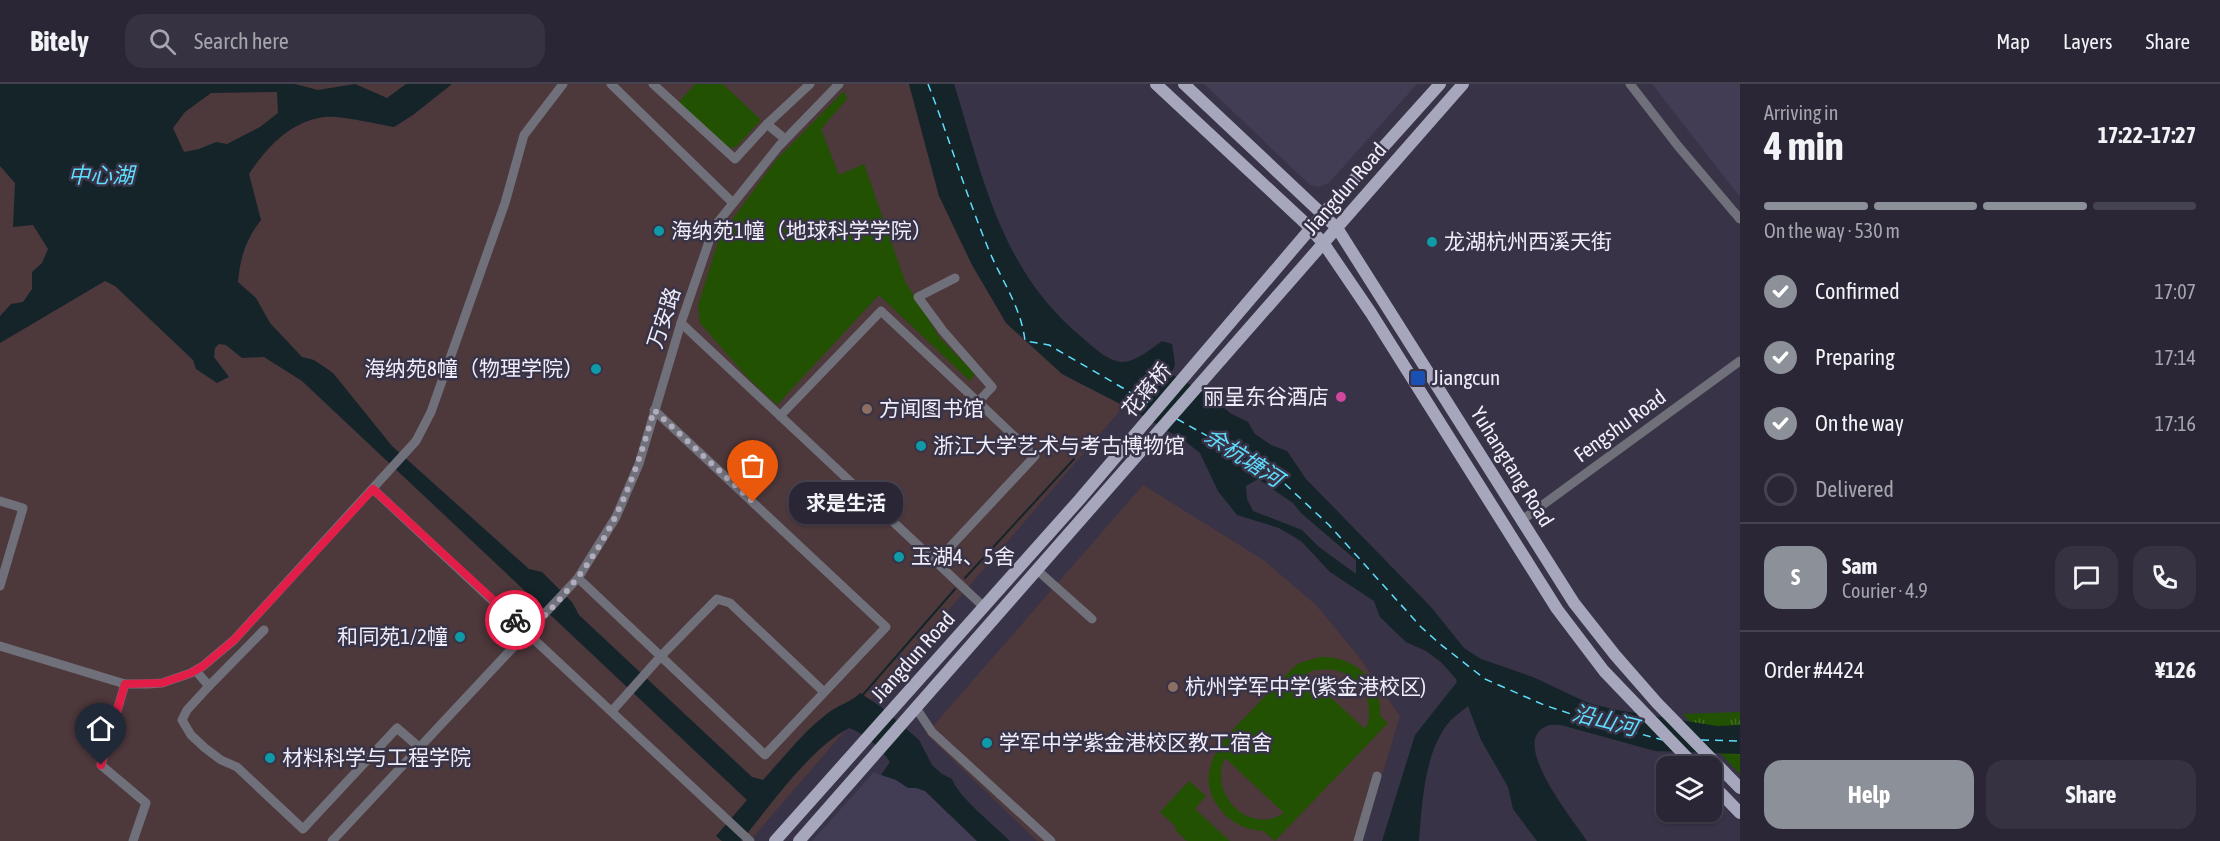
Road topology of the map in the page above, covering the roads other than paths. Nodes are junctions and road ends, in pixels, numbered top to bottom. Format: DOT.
graph roads {
  1 [pos="563,84"];
  2 [pos="611,84"];
  3 [pos="653,84"];
  4 [pos="810,84"];
  5 [pos="839,84"];
  6 [pos="1156,84"];
  7 [pos="1184,84"];
  8 [pos="1440,84"];
  9 [pos="1463,84"];
  10 [pos="1630,84"];
  11 [pos="767,124"];
  12 [pos="785,139"];
  13 [pos="733,203"];
  14 [pos="1323,213"];
  15 [pos="1740,219"];
  16 [pos="1311,228"];
  17 [pos="1337,228"];
  18 [pos="1324,244"];
  19 [pos="956,278"];
  20 [pos="1244,306"];
  21 [pos="1256,320"];
  22 [pos="681,323"];
  23 [pos="1740,361"];
  24 [pos="978,402"];
  25 [pos="654,410"];
  26 [pos="780,416"];
  27 [pos="373,489"];
  28 [pos="1080,499"];
  29 [pos="0,501"];
  30 [pos="1089,510"];
  31 [pos="1522,520"];
  32 [pos="937,561"];
  33 [pos="1037,570"];
  34 [pos="578,578"];
  35 [pos="0,586"];
  36 [pos="984,607"];
  37 [pos="1092,619"];
  38 [pos="264,630"];
  39 [pos="528,633"];
  40 [pos="0,646"];
  41 [pos="662,656"];
  42 [pos="196,671"];
  43 [pos="125,684"];
  44 [pos="209,686"];
  45 [pos="824,692"];
  46 [pos="612,711"];
  47 [pos="913,711"];
  48 [pos="420,748"];
  49 [pos="1685,756"];
  50 [pos="1377,776"];
  51 [pos="1740,788"];
  52 [pos="1722,794"];
  53 [pos="1740,813"];
  54 [pos="133,841"];
  55 [pos="332,841"];
  56 [pos="750,841"];
  57 [pos="775,841"];
  58 [pos="799,841"];
  59 [pos="1051,841"];
  60 [pos="1358,841"];
  1 -- 27 [label="street"];
  2 -- 13 [label="street"];
  3 -- 11 [label="street"];
  4 -- 11 [label="street"];
  5 -- 12 [label="street, 万安路"];
  6 -- 16 [label="main road, Yuhangtang Road"];
  7 -- 14 [label="main road, Yuhangtang Road"];
  8 -- 14 [label="main road, Jiangdun Road"];
  9 -- 17 [label="main road, Jiangdun Road"];
  10 -- 15 [label="street"];
  11 -- 12 [label="street"];
  12 -- 13 [label="street, 万安路"];
  13 -- 22 [label="street, 万安路"];
  14 -- 16 [label="main road, Jiangdun Road"];
  14 -- 17 [label="main road, Yuhangtang Road"];
  16 -- 18 [label="main road, Yuhangtang Road"];
  16 -- 20 [label="main road, Jiangdun Road"];
  17 -- 18 [label="main road, Jiangdun Road"];
  17 -- 31 [label="main road, Yuhangtang Road"];
  18 -- 21 [label="main road, Jiangdun Road"];
  18 -- 49 [label="main road, Yuhangtang Road"];
  19 -- 24 [label="street"];
  20 -- 28 [label="main road, 花蒋桥"];
  21 -- 30 [label="main road, 花蒋桥"];
  22 -- 25 [label="street, 万安路"];
  22 -- 26 [label="street"];
  23 -- 31 [label="street, Fengshu Road"];
  24 -- 26 [label="street"];
  24 -- 32 [label="street"];
  25 -- 34 [label="street, 万安路"];
  25 -- 45 [label="street"];
  26 -- 32 [label="street"];
  27 -- 39 [label="street"];
  27 -- 42 [label="street"];
  28 -- 36 [label="main road, Jiangdun Road"];
  29 -- 35 [label="street"];
  30 -- 33 [label="main road, Jiangdun Road"];
  31 -- 51 [label="main road, Yuhangtang Road"];
  32 -- 36 [label="street"];
  33 -- 37 [label="street"];
  33 -- 47 [label="main road, Jiangdun Road"];
  34 -- 39 [label="street, 万安路"];
  34 -- 41 [label="street"];
  36 -- 57 [label="main road, Jiangdun Road"];
  38 -- 44 [label="street"];
  39 -- 46 [label="street"];
  39 -- 48 [label="street, 万安路"];
  40 -- 43 [label="street"];
  41 -- 45 [label="street"];
  41 -- 45 [label="street"];
  41 -- 46 [label="street"];
  42 -- 43 [label="street"];
  42 -- 44 [label="street"];
  43 -- 54 [label="street"];
  44 -- 48 [label="street"];
  46 -- 56 [label="street"];
  47 -- 58 [label="main road, Jiangdun Road"];
  47 -- 59 [label="street"];
  48 -- 55 [label="street, 万安路"];
  50 -- 60 [label="street"];
  52 -- 53 [label="main road"];
}
